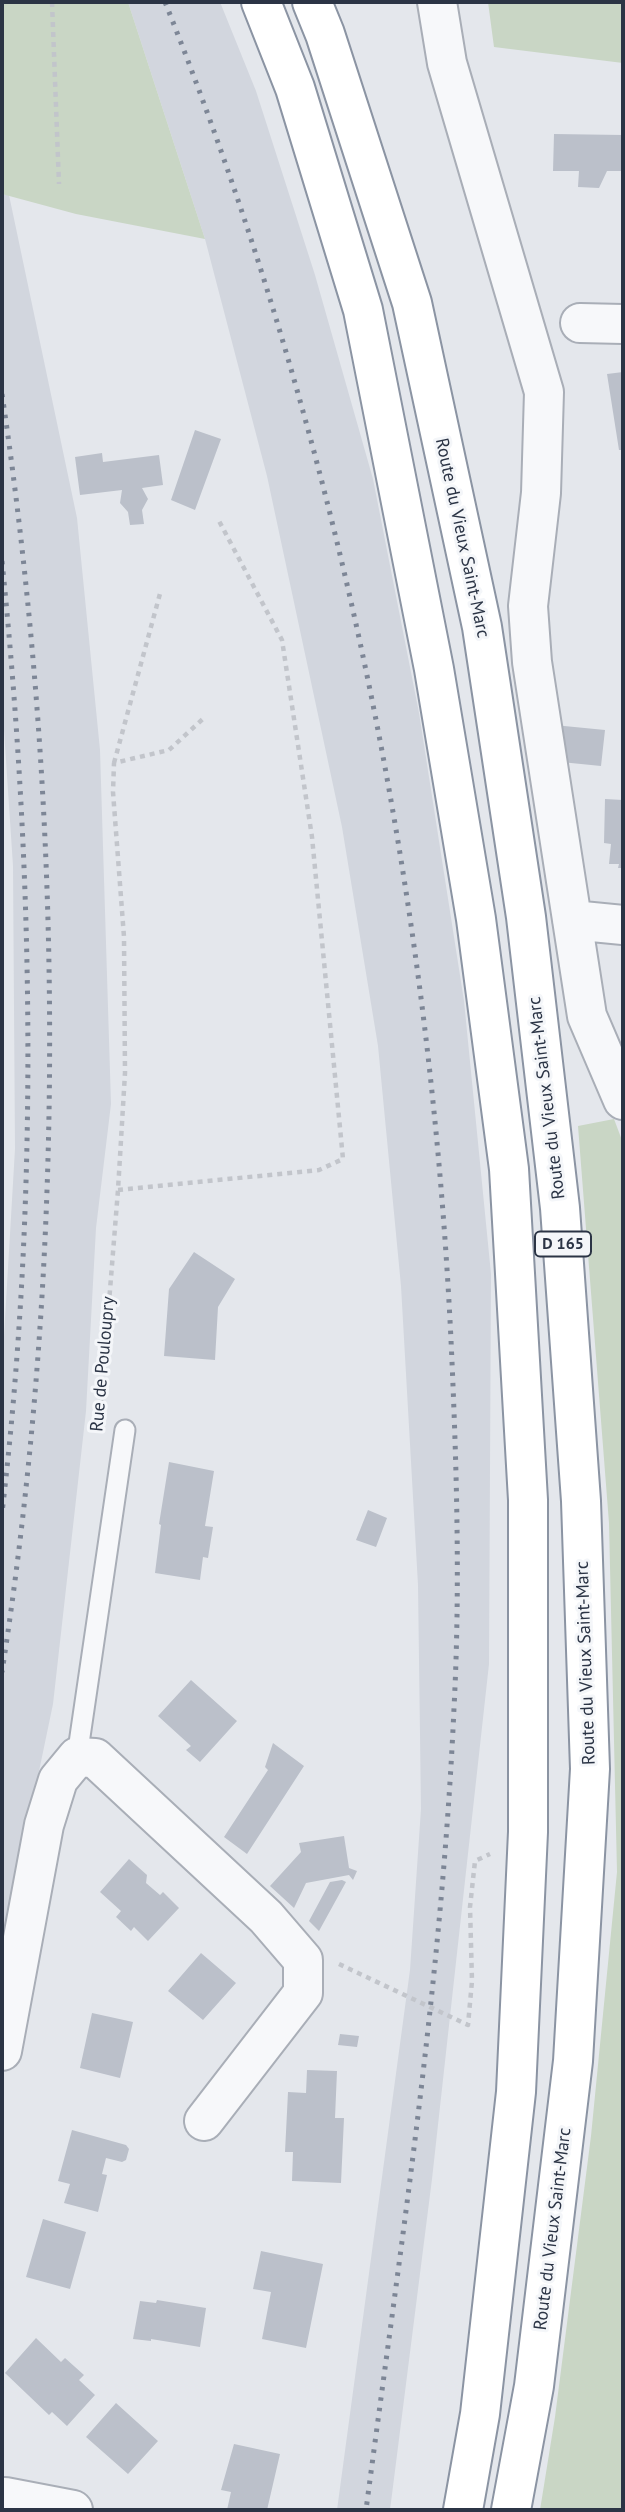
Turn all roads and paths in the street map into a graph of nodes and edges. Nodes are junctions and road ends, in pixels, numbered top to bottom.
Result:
1 (52, 2) edge
2 (261, 2) edge
3 (437, 2) edge
4 (318, 13) edge
5 (60, 184) dead end
6 (580, 323) dead end
7 (623, 324) edge
8 (218, 519) dead end
9 (161, 590) dead end
10 (205, 717) dead end
11 (114, 763) junction
12 (572, 920) junction
13 (623, 925) edge
14 (623, 1100) edge
15 (118, 1190) junction
16 (100, 1416) dead end
17 (125, 1430) dead end
18 (76, 1757) junction
19 (495, 1852) dead end
20 (303, 1960) junction
21 (2, 2051) edge
22 (204, 2121) dead end
23 (2, 2500) edge
24 (73, 2510) edge
25 (463, 2510) edge
26 (511, 2510) edge

1 - 5 path
2 - 25 highway, D 165
3 - 12 street
4 - 26 highway, Route du Vieux Saint-Marc / D 165
6 - 7 street
8 - 15 path
9 - 11 path, Rue de Pouloupry
10 - 11 path
11 - 15 path, Rue de Pouloupry
12 - 13 street
12 - 14 street
15 - 16 path, Rue de Pouloupry
17 - 18 lane
18 - 20 street
18 - 21 street
19 - 20 path
20 - 22 street
23 - 24 street

